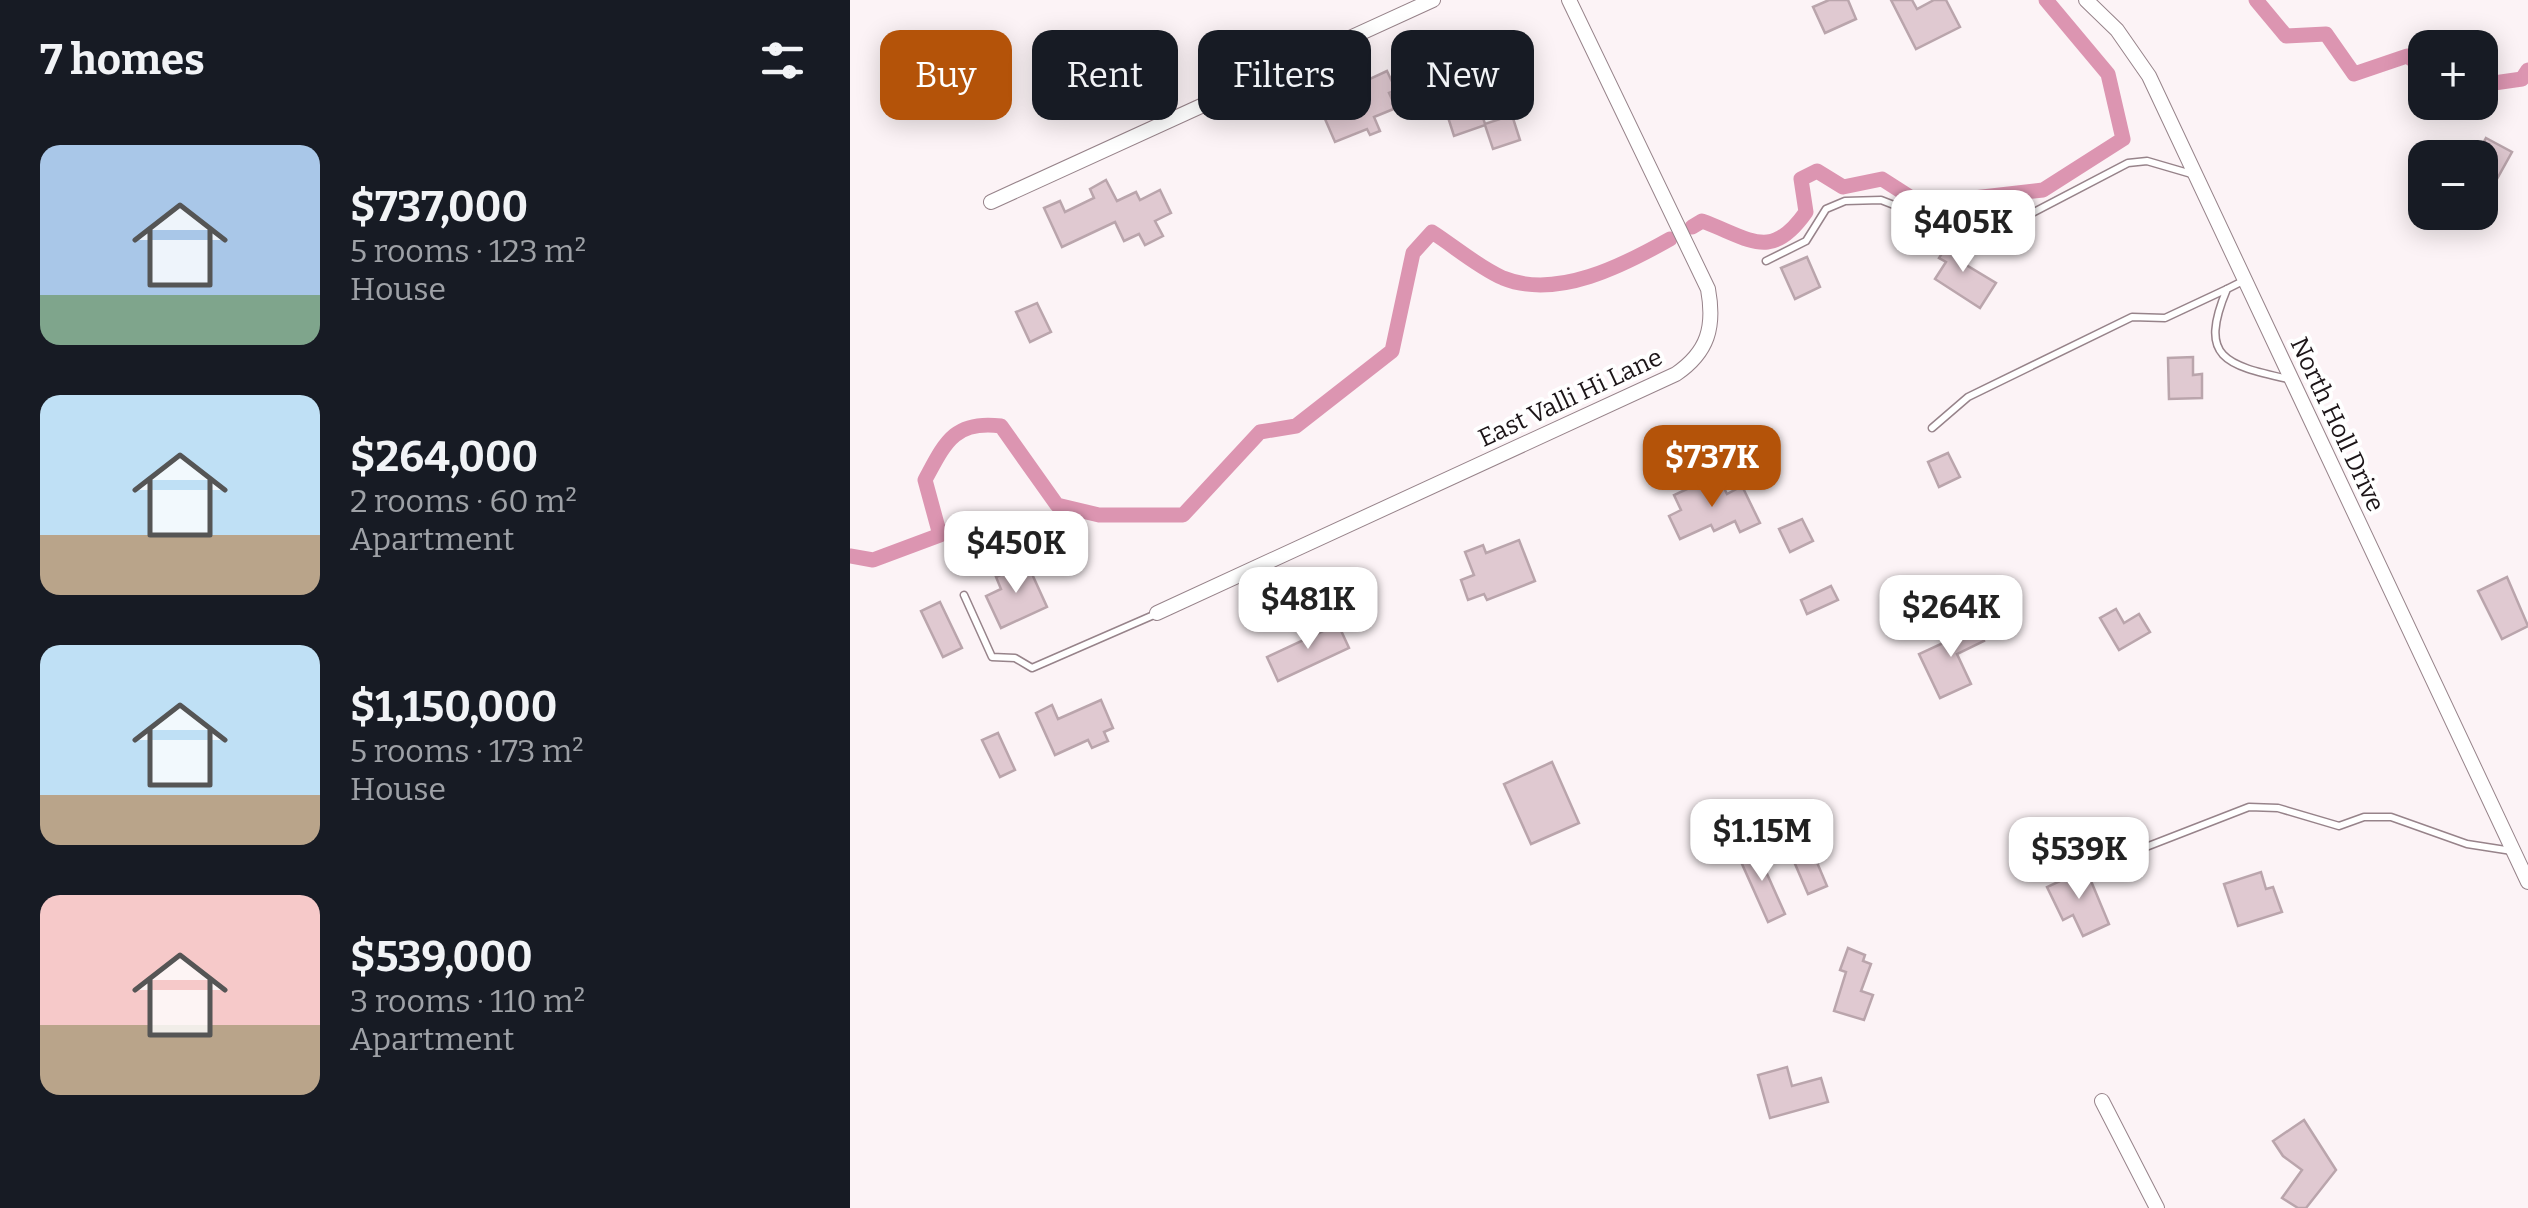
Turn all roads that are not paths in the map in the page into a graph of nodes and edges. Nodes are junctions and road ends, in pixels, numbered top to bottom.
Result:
1 (1432, 0) edge
2 (1569, 0) edge
3 (2086, 0) edge
4 (2196, 175) junction
5 (991, 202) dead end
6 (1766, 261) dead end
7 (2245, 280) junction
8 (2227, 288) junction
9 (2293, 381) junction
10 (1932, 428) dead end
11 (964, 595) dead end
12 (1158, 613) joint
13 (2513, 851) junction
14 (2052, 868) dead end
15 (2528, 882) edge
16 (2102, 1102) dead end
17 (2157, 1208) edge

1 - 5 street
2 - 12 street, East Valli Hi Lane
3 - 4 street, North Holl Drive
4 - 6 lane
4 - 7 street, North Holl Drive
7 - 8 lane
7 - 9 street, North Holl Drive
8 - 9 lane
8 - 10 lane
9 - 13 street, North Holl Drive
11 - 12 lane
13 - 14 lane
13 - 15 street, North Holl Drive
16 - 17 street

